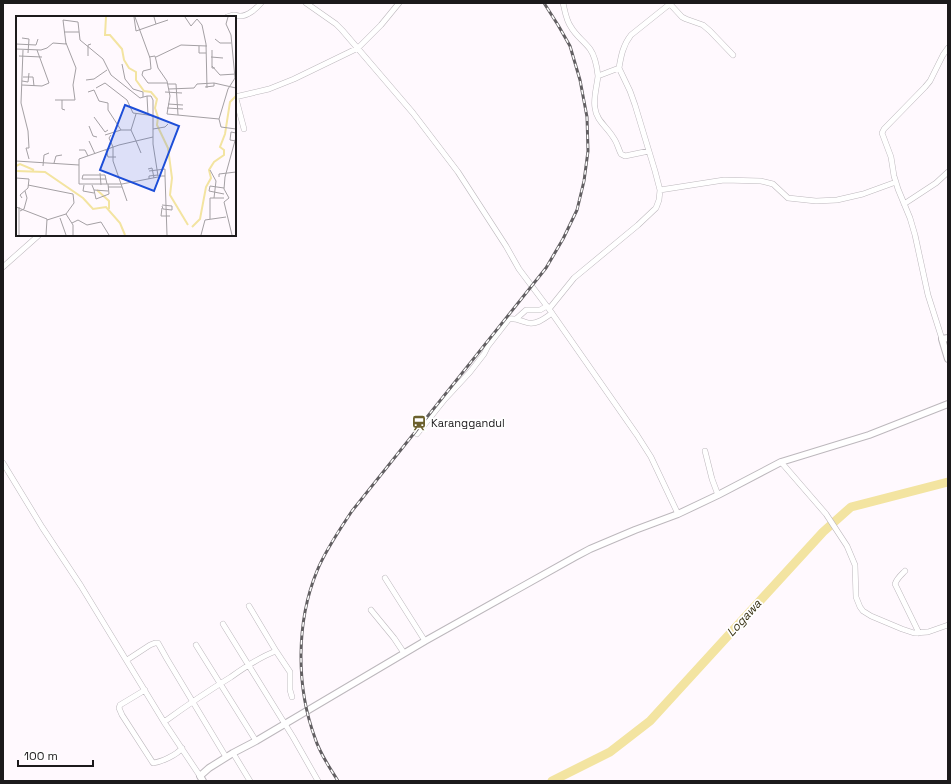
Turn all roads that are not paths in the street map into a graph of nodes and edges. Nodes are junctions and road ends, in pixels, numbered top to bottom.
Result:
1 (261, 3) edge
2 (306, 3) edge
3 (399, 3) edge
4 (563, 3) edge
5 (670, 3) edge
6 (229, 16) edge
7 (358, 48) junction
8 (948, 48) edge
9 (733, 55) dead end
10 (619, 68) junction
11 (598, 76) junction
12 (236, 96) edge
13 (236, 100) edge
14 (244, 130) dead end
15 (649, 151) junction
16 (948, 172) edge
17 (896, 182) junction
18 (660, 190) junction
19 (904, 204) junction
20 (38, 236) edge
21 (3, 267) edge
22 (549, 309) junction
23 (516, 319) junction
24 (945, 338) edge
25 (948, 359) edge
26 (948, 404) edge
27 (417, 434) dead end
28 (705, 451) dead end
29 (781, 462) junction
30 (3, 463) edge
31 (718, 495) junction
32 (678, 514) junction
33 (905, 571) dead end
34 (385, 578) dead end
35 (249, 606) dead end
36 (371, 610) dead end
37 (224, 624) dead end
38 (948, 625) edge
39 (919, 632) junction
40 (425, 641) junction
41 (196, 645) dead end
42 (276, 651) junction
43 (404, 653) junction
44 (127, 660) junction
45 (249, 665) junction
46 (220, 684) junction
47 (145, 690) junction
48 (292, 697) dead end
49 (192, 701) junction
50 (164, 722) junction
51 (285, 724) junction
52 (256, 741) junction
53 (182, 748) junction
54 (233, 753) junction
55 (226, 757) junction
56 (202, 779) edge
57 (250, 781) edge
58 (318, 781) edge

1 - 6 street
2 - 7 street
3 - 7 street
4 - 11 street
5 - 9 street
5 - 10 street
7 - 12 street
7 - 22 street
8 - 17 street
10 - 11 street
10 - 15 street
11 - 15 street
13 - 14 street
15 - 18 street
16 - 19 street
17 - 18 street
17 - 19 street
18 - 22 street
19 - 24 street
20 - 21 street
22 - 23 street
22 - 23 street
22 - 32 street
23 - 27 street
24 - 25 main road
26 - 29 main road
28 - 31 street
29 - 31 main road
29 - 39 street
30 - 44 street
31 - 32 main road
32 - 40 main road
33 - 39 street
34 - 40 street
35 - 42 street
36 - 43 street
37 - 45 street
38 - 39 street
40 - 43 main road
41 - 46 street
42 - 45 street
42 - 48 street
43 - 51 main road
44 - 47 street
44 - 49 street
45 - 46 street
45 - 51 street
46 - 49 street
46 - 52 street
47 - 50 street
47 - 53 street
49 - 50 street
49 - 55 street
50 - 53 street
51 - 52 main road
51 - 58 street
52 - 54 main road
53 - 56 street
54 - 55 main road
54 - 57 street
55 - 56 main road

